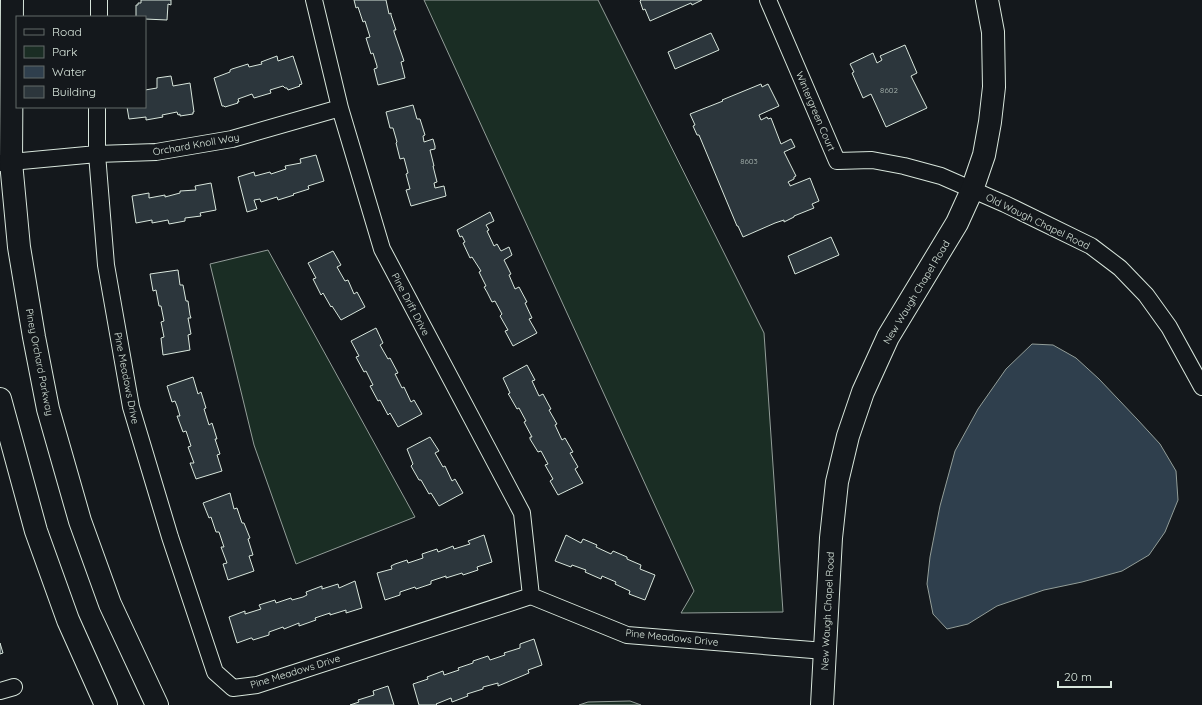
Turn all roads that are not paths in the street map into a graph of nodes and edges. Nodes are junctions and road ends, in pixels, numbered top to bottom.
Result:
1 (12, 0) edge
2 (100, 0) edge
3 (314, 0) edge
4 (768, 0) edge
5 (987, 0) edge
6 (99, 16) edge
7 (97, 108) edge
8 (340, 108) junction
9 (96, 154) junction
10 (6, 162) edge
11 (972, 190) junction
12 (1202, 387) edge
13 (0, 400) edge
14 (531, 596) junction
15 (824, 651) junction
16 (106, 705) edge
17 (157, 705) edge
18 (822, 705) edge

1 - 10 street, Piney Orchard Parkway
2 - 6 street
3 - 8 street, Pine Drift Drive
4 - 11 street, Wintergreen Court
5 - 11 street, New Waugh Chapel Road
7 - 9 street, Pine Meadows Drive
8 - 9 street, Orchard Knoll Way
8 - 14 street, Pine Drift Drive
9 - 10 street, Orchard Knoll Way
9 - 14 street, Pine Meadows Drive
10 - 17 street, Piney Orchard Parkway
11 - 12 street, Old Waugh Chapel Road
11 - 15 street, New Waugh Chapel Road
13 - 16 street
14 - 15 street, Pine Meadows Drive
15 - 18 street, New Waugh Chapel Road

